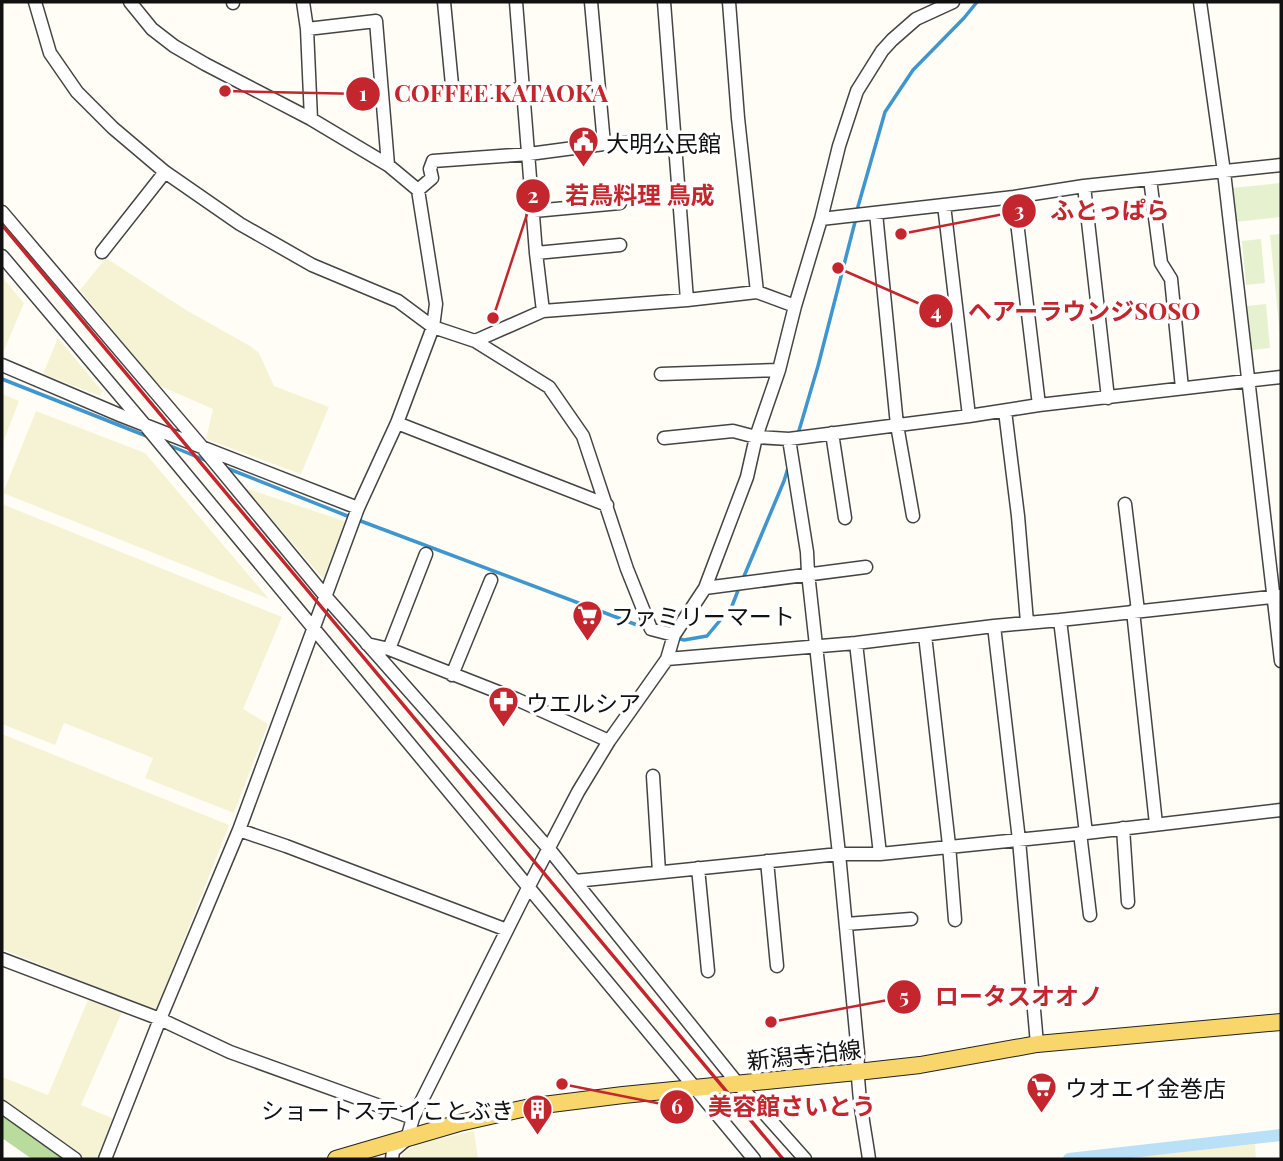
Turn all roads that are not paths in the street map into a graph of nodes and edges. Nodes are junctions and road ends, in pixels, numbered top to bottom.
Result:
1 (35, 2) edge
2 (130, 2) edge
3 (303, 2) edge
4 (444, 2) edge
5 (516, 2) edge
6 (592, 2) edge
7 (664, 2) edge
8 (729, 2) edge
9 (953, 2) edge
10 (1200, 2) edge
11 (307, 29) junction
12 (522, 89) junction
13 (311, 119) junction
14 (626, 143) dead end
15 (604, 144) junction
16 (529, 154) junction
17 (387, 165) junction
18 (1281, 165) edge
19 (1224, 172) junction
20 (165, 173) junction
21 (1150, 179) junction
22 (1084, 186) junction
23 (418, 190) junction
24 (1014, 197) junction
25 (620, 203) dead end
26 (944, 205) junction
27 (534, 211) junction
28 (2, 212) edge
29 (876, 213) junction
30 (821, 219) junction
31 (620, 245) dead end
32 (102, 252) dead end
33 (536, 253) junction
34 (2, 256) edge
35 (757, 292) junction
36 (688, 300) junction
37 (795, 306) junction
38 (543, 312) junction
39 (433, 327) junction
40 (475, 341) junction
41 (2, 365) edge
42 (779, 370) junction
43 (661, 374) dead end
44 (1281, 377) edge
45 (1248, 381) junction
46 (1182, 388) junction
47 (1108, 398) junction
48 (1039, 405) junction
49 (1004, 411) junction
50 (969, 416) junction
51 (397, 423) junction
52 (144, 424) junction
53 (897, 425) junction
54 (832, 433) junction
55 (756, 437) junction
56 (664, 438) dead end
57 (789, 439) junction
58 (202, 447) junction
59 (1125, 504) dead end
60 (607, 505) junction
61 (358, 508) junction
62 (913, 516) dead end
63 (845, 518) dead end
64 (426, 554) dead end
65 (866, 567) dead end
66 (808, 573) junction
67 (491, 580) dead end
68 (705, 588) junction
69 (1278, 596) edge
70 (326, 597) junction
71 (1135, 611) junction
72 (1060, 620) junction
73 (1027, 622) junction
74 (993, 626) junction
75 (314, 629) junction
76 (674, 635) junction
77 (925, 635) junction
78 (856, 643) junction
79 (367, 644) junction
80 (816, 646) junction
81 (389, 649) junction
82 (667, 659) junction
83 (1281, 662) edge
84 (452, 675) junction
85 (609, 741) junction
86 (653, 776) dead end
87 (1281, 810) edge
88 (1156, 824) junction
89 (1123, 828) junction
90 (239, 830) junction
91 (1083, 833) junction
92 (1019, 840) junction
93 (950, 845) junction
94 (549, 849) junction
95 (839, 854) junction
96 (880, 854) junction
97 (767, 862) junction
98 (698, 869) junction
99 (659, 872) junction
100 (575, 881) junction
101 (528, 888) junction
102 (1128, 902) dead end
103 (1090, 915) dead end
104 (912, 919) dead end
105 (955, 920) dead end
106 (846, 924) junction
107 (507, 930) junction
108 (2, 959) edge
109 (777, 966) dead end
110 (708, 971) dead end
111 (160, 1019) junction
112 (1281, 1022) edge
113 (1037, 1044) junction
114 (857, 1072) junction
115 (738, 1084) junction
116 (694, 1088) junction
117 (2, 1107) edge
118 (413, 1118) junction
119 (407, 1139) junction
120 (75, 1159) edge
121 (105, 1159) edge
122 (336, 1159) edge
123 (392, 1159) edge
124 (754, 1159) edge
125 (805, 1159) edge
126 (869, 1159) edge

1 - 20 street
2 - 13 street
3 - 11 street
4 - 12 street
5 - 12 street
6 - 15 street
7 - 36 street
8 - 35 street
9 - 30 street
10 - 19 street
11 - 13 street
11 - 17 street
12 - 16 street
13 - 17 street
14 - 15 street
15 - 16 street
16 - 23 street
16 - 27 street
17 - 23 street
18 - 19 street
19 - 21 street
19 - 45 street
20 - 32 street
20 - 39 street
21 - 22 street
21 - 46 street
22 - 24 street
22 - 47 street
23 - 39 street
24 - 26 street
24 - 48 street
25 - 27 street
26 - 29 street
26 - 50 street
27 - 33 street
28 - 58 street
29 - 30 street
29 - 53 street
30 - 37 street
31 - 33 street
33 - 38 street
34 - 52 street
35 - 36 street
35 - 37 street
36 - 38 street
37 - 42 street
38 - 40 street
39 - 40 street
39 - 51 street
40 - 60 street
41 - 52 street
42 - 43 street
42 - 55 street
44 - 45 street
45 - 46 street
45 - 69 street
46 - 47 street
47 - 48 street
48 - 49 street
49 - 50 street
49 - 73 street
50 - 53 street
51 - 60 street
51 - 61 street
52 - 58 street
52 - 75 street
53 - 54 street
53 - 62 street
54 - 57 street
54 - 63 street
55 - 56 street
55 - 57 street
55 - 68 street
57 - 66 street
58 - 61 street
58 - 70 street
59 - 71 street
60 - 76 street
61 - 70 street
64 - 81 street
65 - 66 street
66 - 68 street
66 - 80 street
67 - 84 street
68 - 76 street
69 - 71 street
69 - 83 street
70 - 75 street
70 - 79 street
71 - 72 street
71 - 88 street
72 - 73 street
72 - 91 street
73 - 74 street
74 - 77 street
74 - 92 street
75 - 90 street
75 - 101 street
76 - 82 street
77 - 78 street
77 - 93 street
78 - 80 street
78 - 96 street
79 - 81 street
79 - 94 street
80 - 82 street
80 - 95 street
81 - 84 street
82 - 85 street
84 - 85 street
85 - 94 street
86 - 99 street
87 - 88 street
88 - 89 street
89 - 91 street
89 - 102 street
90 - 107 street
90 - 111 street
91 - 92 street
91 - 103 street
92 - 93 street
92 - 113 street
93 - 96 street
93 - 105 street
94 - 100 street
94 - 101 street
95 - 96 street
95 - 97 street
95 - 106 street
97 - 98 street
97 - 109 street
98 - 99 street
98 - 110 street
99 - 100 street
100 - 115 street
101 - 107 street
101 - 116 street
104 - 106 street
106 - 114 street
107 - 118 street
108 - 111 street
111 - 118 street
111 - 121 street
112 - 113 main road, 新潟寺泊線
113 - 114 main road, 新潟寺泊線
114 - 115 main road, 新潟寺泊線
114 - 126 street
115 - 116 main road, 新潟寺泊線
115 - 125 street
116 - 119 main road, 新潟寺泊線
116 - 124 street
117 - 120 street
118 - 119 street
119 - 122 main road, 新潟寺泊線
119 - 123 street

